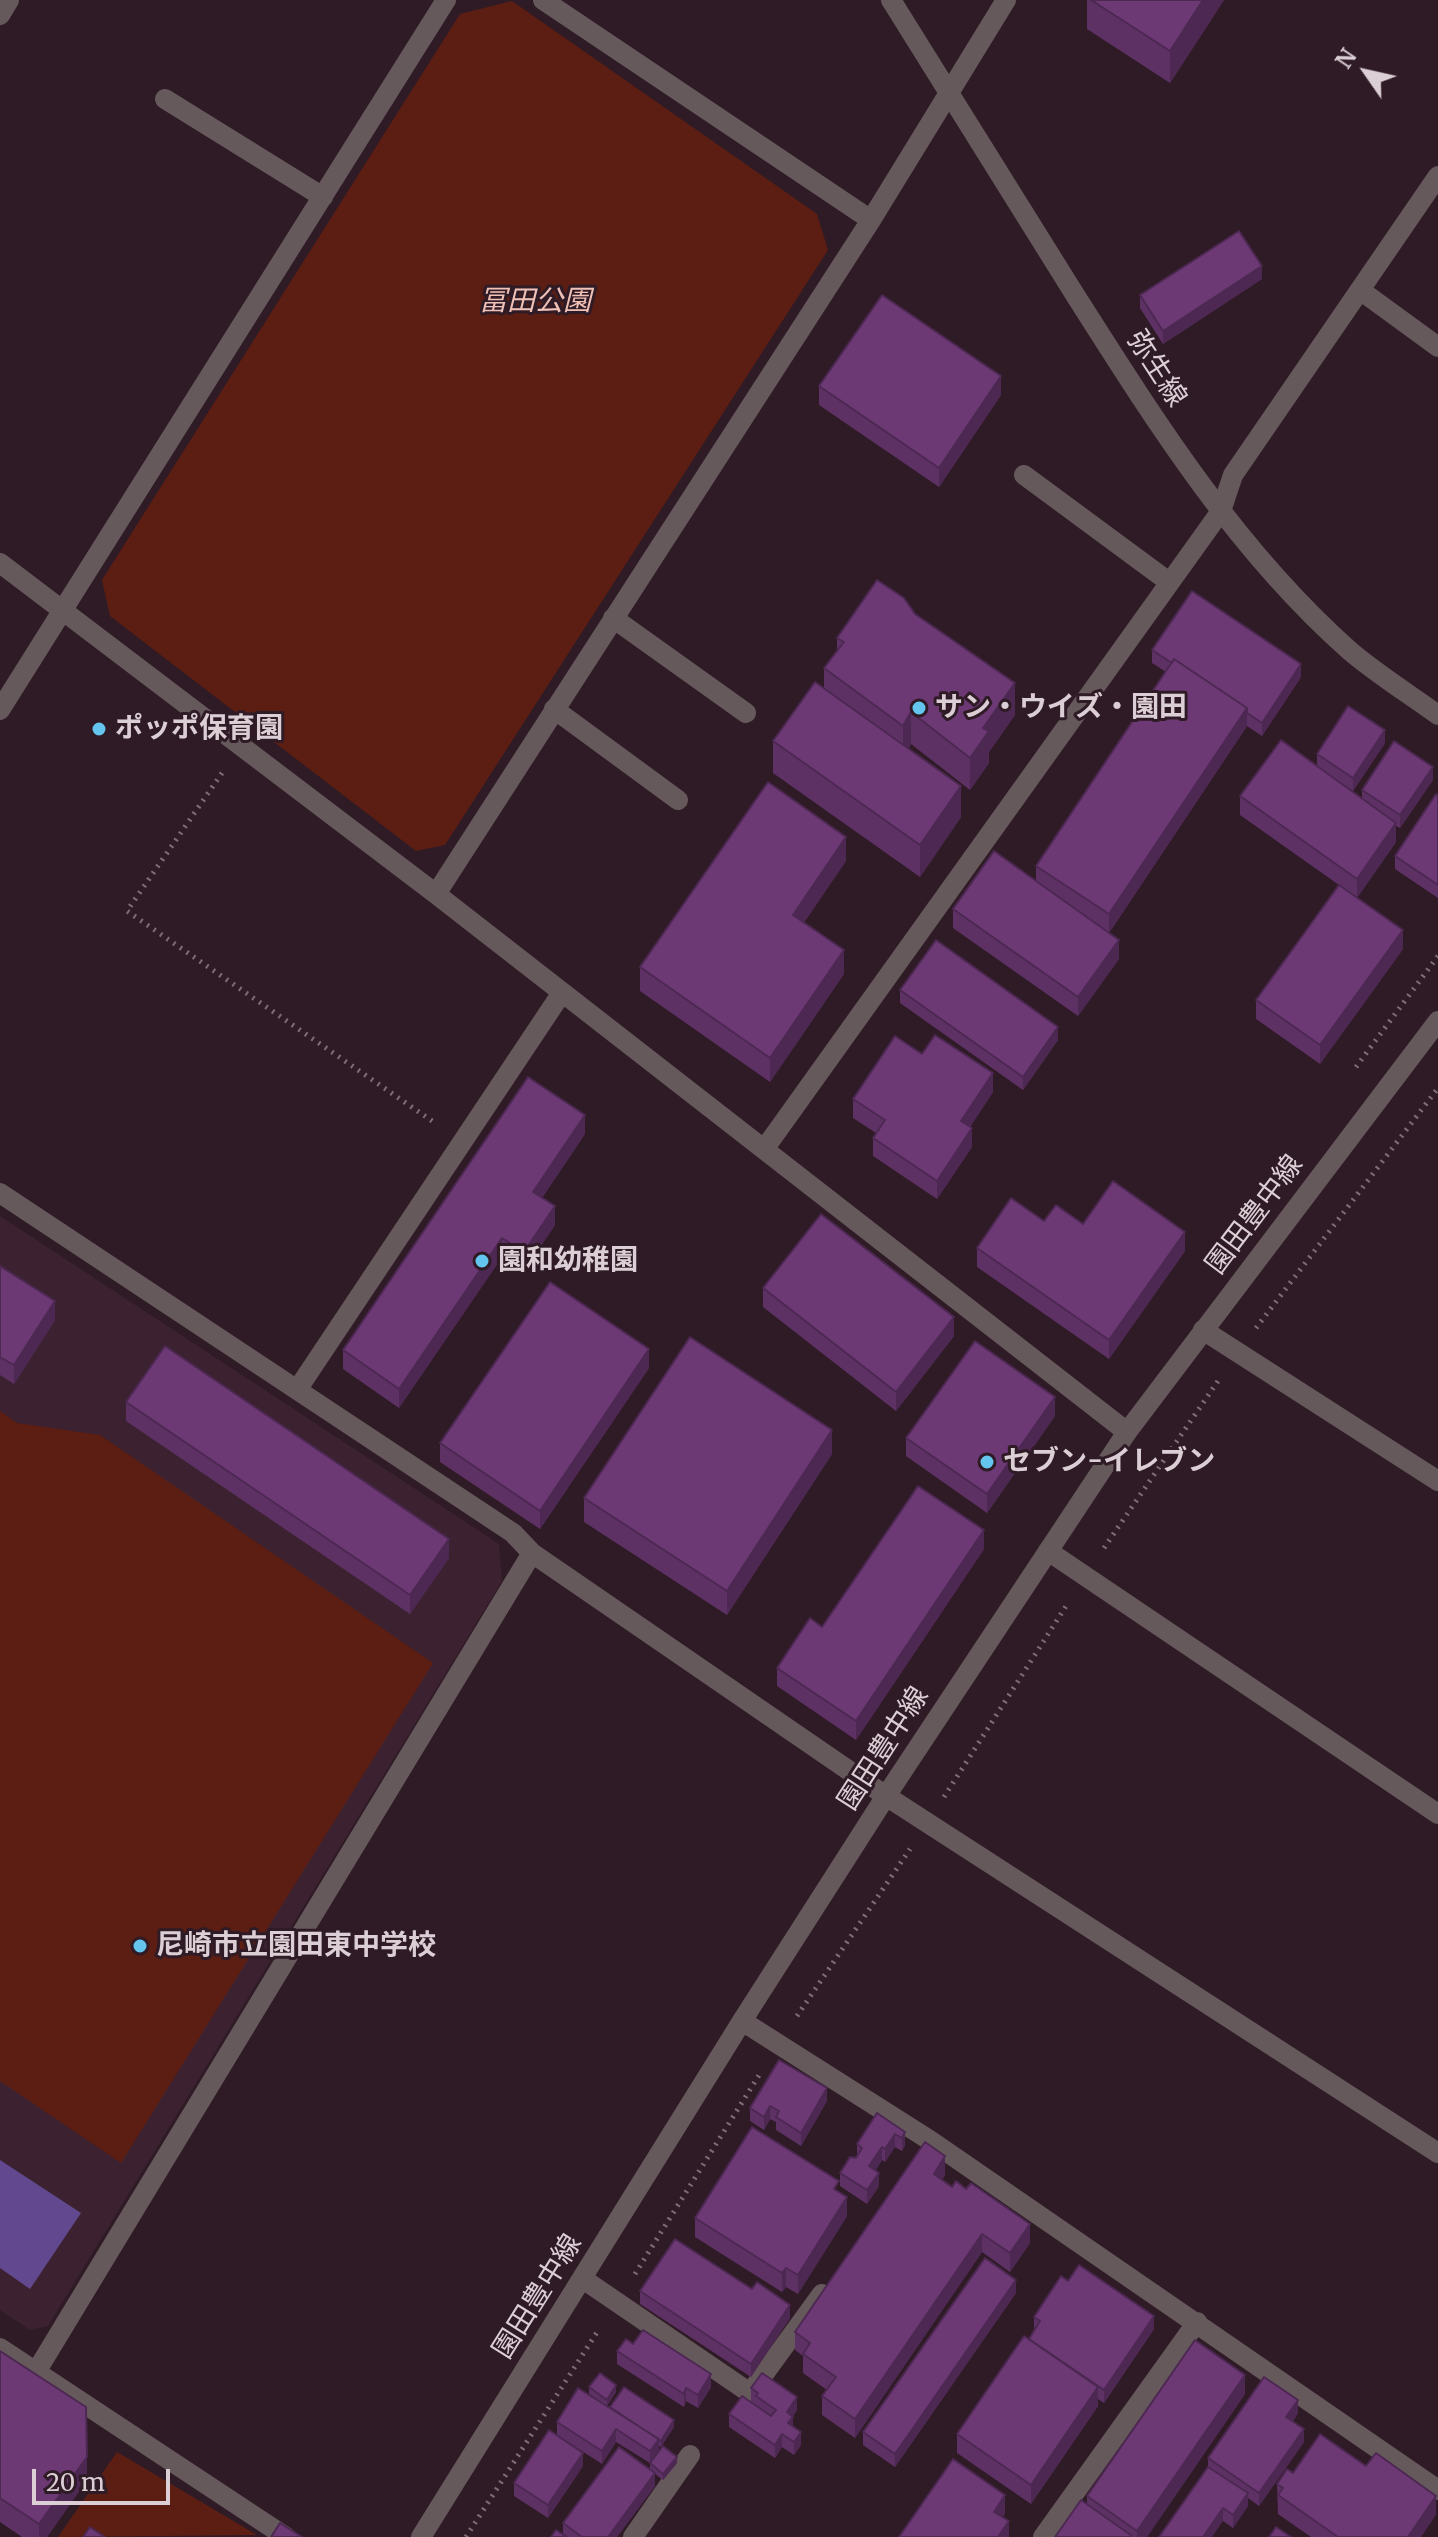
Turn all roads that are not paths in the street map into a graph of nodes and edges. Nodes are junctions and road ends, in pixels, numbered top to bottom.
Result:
1 (9, 0) edge
2 (446, 0) edge
3 (543, 0) edge
4 (891, 0) edge
5 (1006, 0) edge
6 (0, 15) edge
7 (948, 91) junction
8 (165, 99) dead end
9 (1438, 176) edge
10 (323, 197) junction
11 (871, 220) junction
12 (1360, 290) junction
13 (1438, 347) edge
14 (1024, 475) dead end
15 (1221, 511) junction
16 (0, 563) edge
17 (1169, 582) junction
18 (64, 610) junction
19 (613, 618) junction
20 (554, 709) junction
21 (0, 710) edge
22 (746, 713) dead end
23 (1438, 715) edge
24 (678, 800) dead end
25 (436, 894) junction
26 (561, 994) junction
27 (1438, 1021) edge
28 (765, 1148) junction
29 (0, 1193) edge
30 (1203, 1330) junction
31 (297, 1390) junction
32 (1127, 1432) junction
33 (1438, 1481) edge
34 (1048, 1551) junction
35 (532, 1553) junction
36 (886, 1796) junction
37 (1438, 1814) edge
38 (742, 2021) junction
39 (1438, 2153) edge
40 (583, 2279) junction
41 (832, 2280) edge
42 (1197, 2322) junction
43 (0, 2348) edge
44 (36, 2372) junction
45 (690, 2455) dead end
46 (1438, 2490) edge
47 (286, 2537) edge
48 (421, 2537) edge
49 (633, 2537) edge
50 (1043, 2537) edge

1 - 6 street
2 - 10 street
3 - 11 street
4 - 7 street, 弥生線
5 - 7 street
7 - 11 street
7 - 15 street, 弥生線
8 - 10 street
9 - 12 street
10 - 18 street
11 - 19 street
12 - 13 street
12 - 15 street
14 - 17 street
15 - 17 street
15 - 23 street, 弥生線
16 - 18 street
17 - 28 street
18 - 21 street
18 - 25 street
19 - 20 street
19 - 22 street
20 - 24 street
20 - 25 street
25 - 26 street
26 - 28 street
26 - 31 street
27 - 30 street, 園田豊中線
28 - 32 street
29 - 31 street
30 - 32 street, 園田豊中線
30 - 33 street
31 - 35 street
32 - 34 street, 園田豊中線
34 - 36 street, 園田豊中線
34 - 37 street
35 - 36 street
35 - 44 street
36 - 38 street, 園田豊中線
36 - 39 street
38 - 40 street, 園田豊中線
38 - 42 street
40 - 41 street
40 - 48 street, 園田豊中線
42 - 46 street
42 - 50 street
43 - 44 street
44 - 47 street
45 - 49 street

